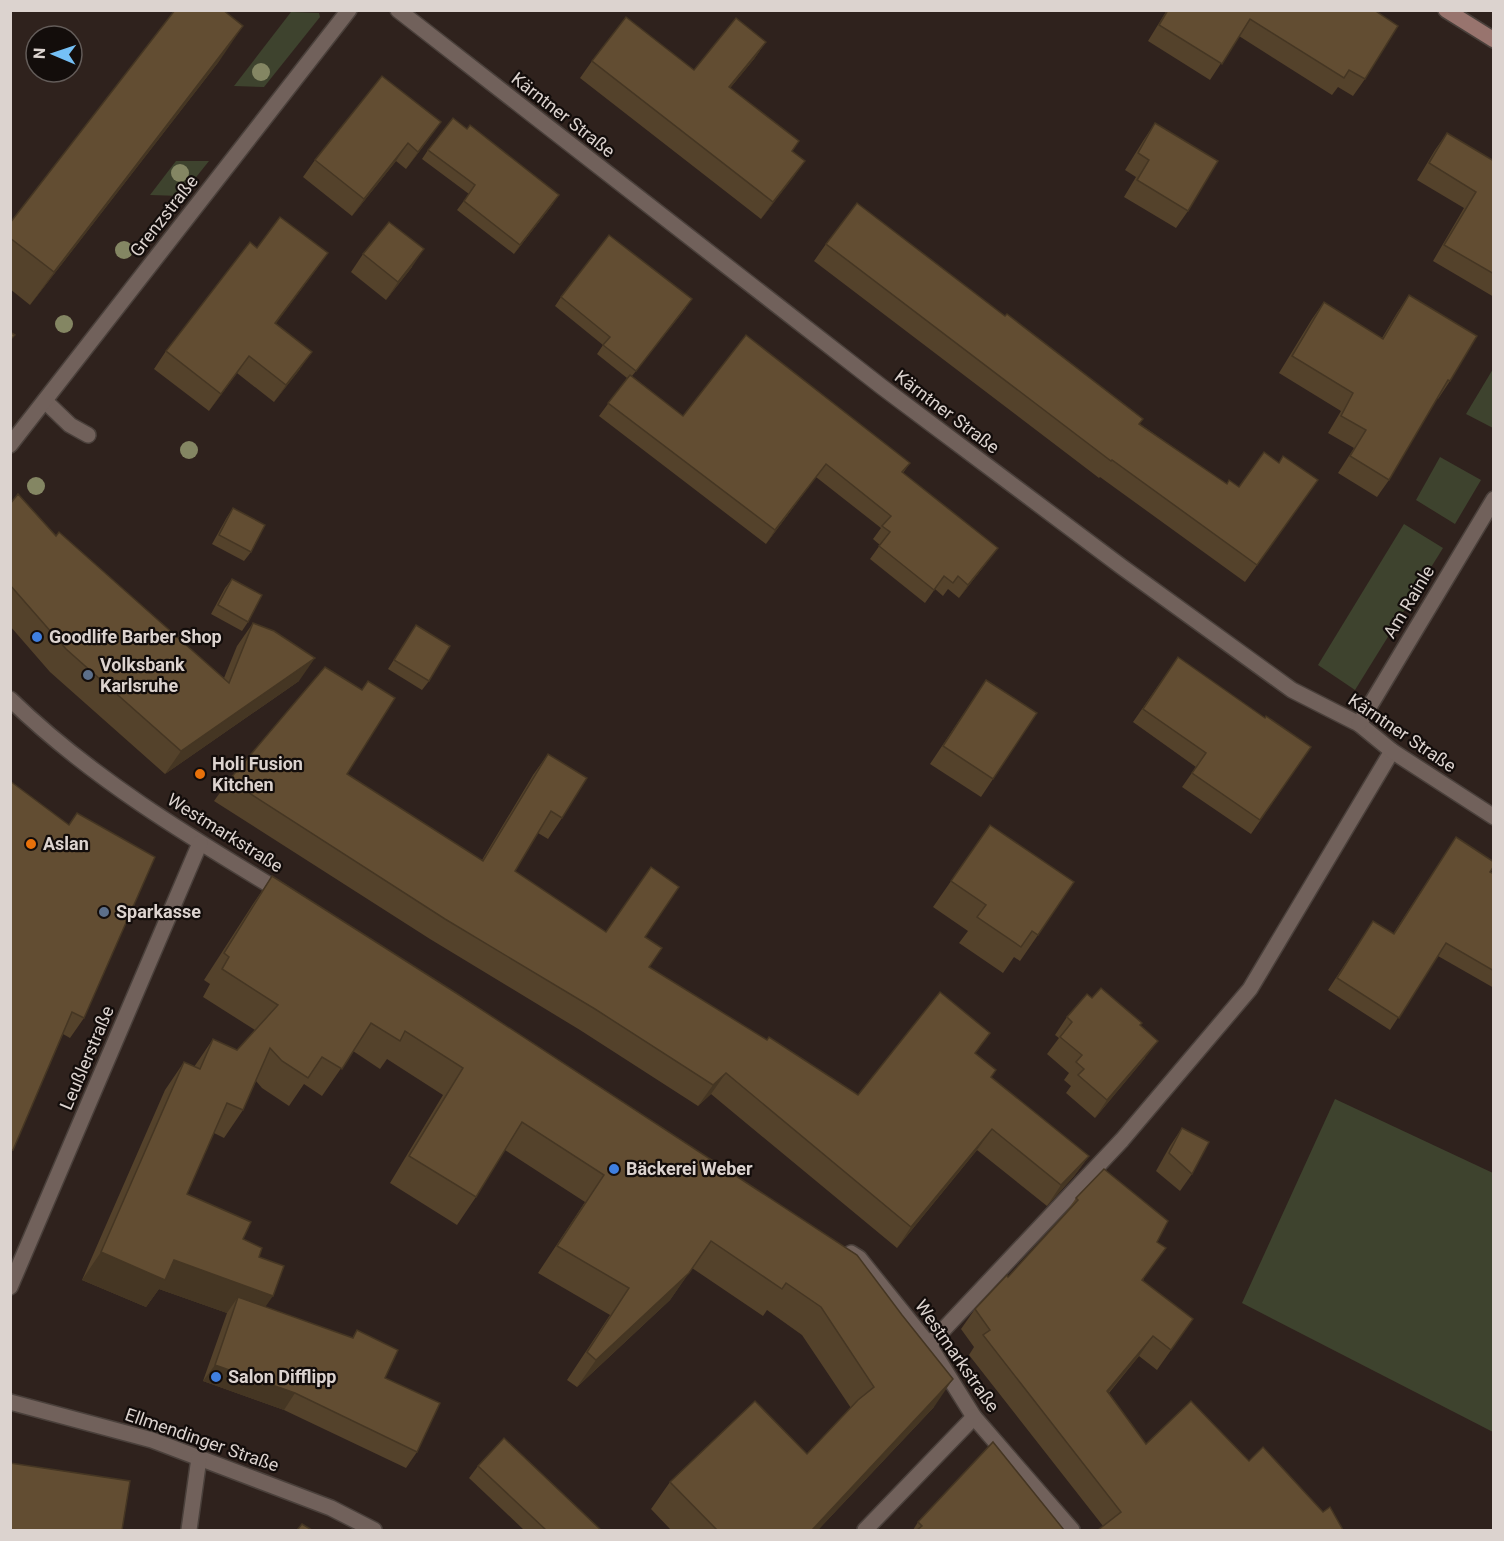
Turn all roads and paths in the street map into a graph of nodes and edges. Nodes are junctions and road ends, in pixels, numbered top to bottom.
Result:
1 (349, 10) edge
2 (398, 10) edge
3 (1446, 10) edge
4 (1494, 40) edge
5 (45, 401) junction
6 (88, 435) dead end
7 (10, 445) edge
8 (1494, 499) edge
9 (14, 702) edge
10 (1359, 724) junction
11 (1392, 751) junction
12 (1494, 817) edge
13 (200, 843) junction
14 (299, 903) edge
15 (839, 1245) edge
16 (10, 1287) edge
17 (929, 1345) junction
18 (10, 1402) edge
19 (974, 1417) junction
20 (199, 1458) junction
21 (189, 1530) edge
22 (374, 1530) edge
23 (865, 1530) edge
24 (1072, 1530) edge

1 - 5 street, Grenzstraße
2 - 10 street, Kärntner Straße
3 - 4 street
5 - 6 street
5 - 7 street, Grenzstraße
8 - 10 street, Am Rainle
9 - 13 street, Westmarkstraße
10 - 11 street, Kärntner Straße
11 - 12 street, Kärntner Straße
11 - 17 street
13 - 14 street, Westmarkstraße
13 - 16 street, Leußlerstraße
15 - 17 street, Westmarkstraße
17 - 19 street, Westmarkstraße
18 - 20 street, Ellmendinger Straße
19 - 23 street
19 - 24 street, Westmarkstraße
20 - 21 street
20 - 22 street, Ellmendinger Straße

